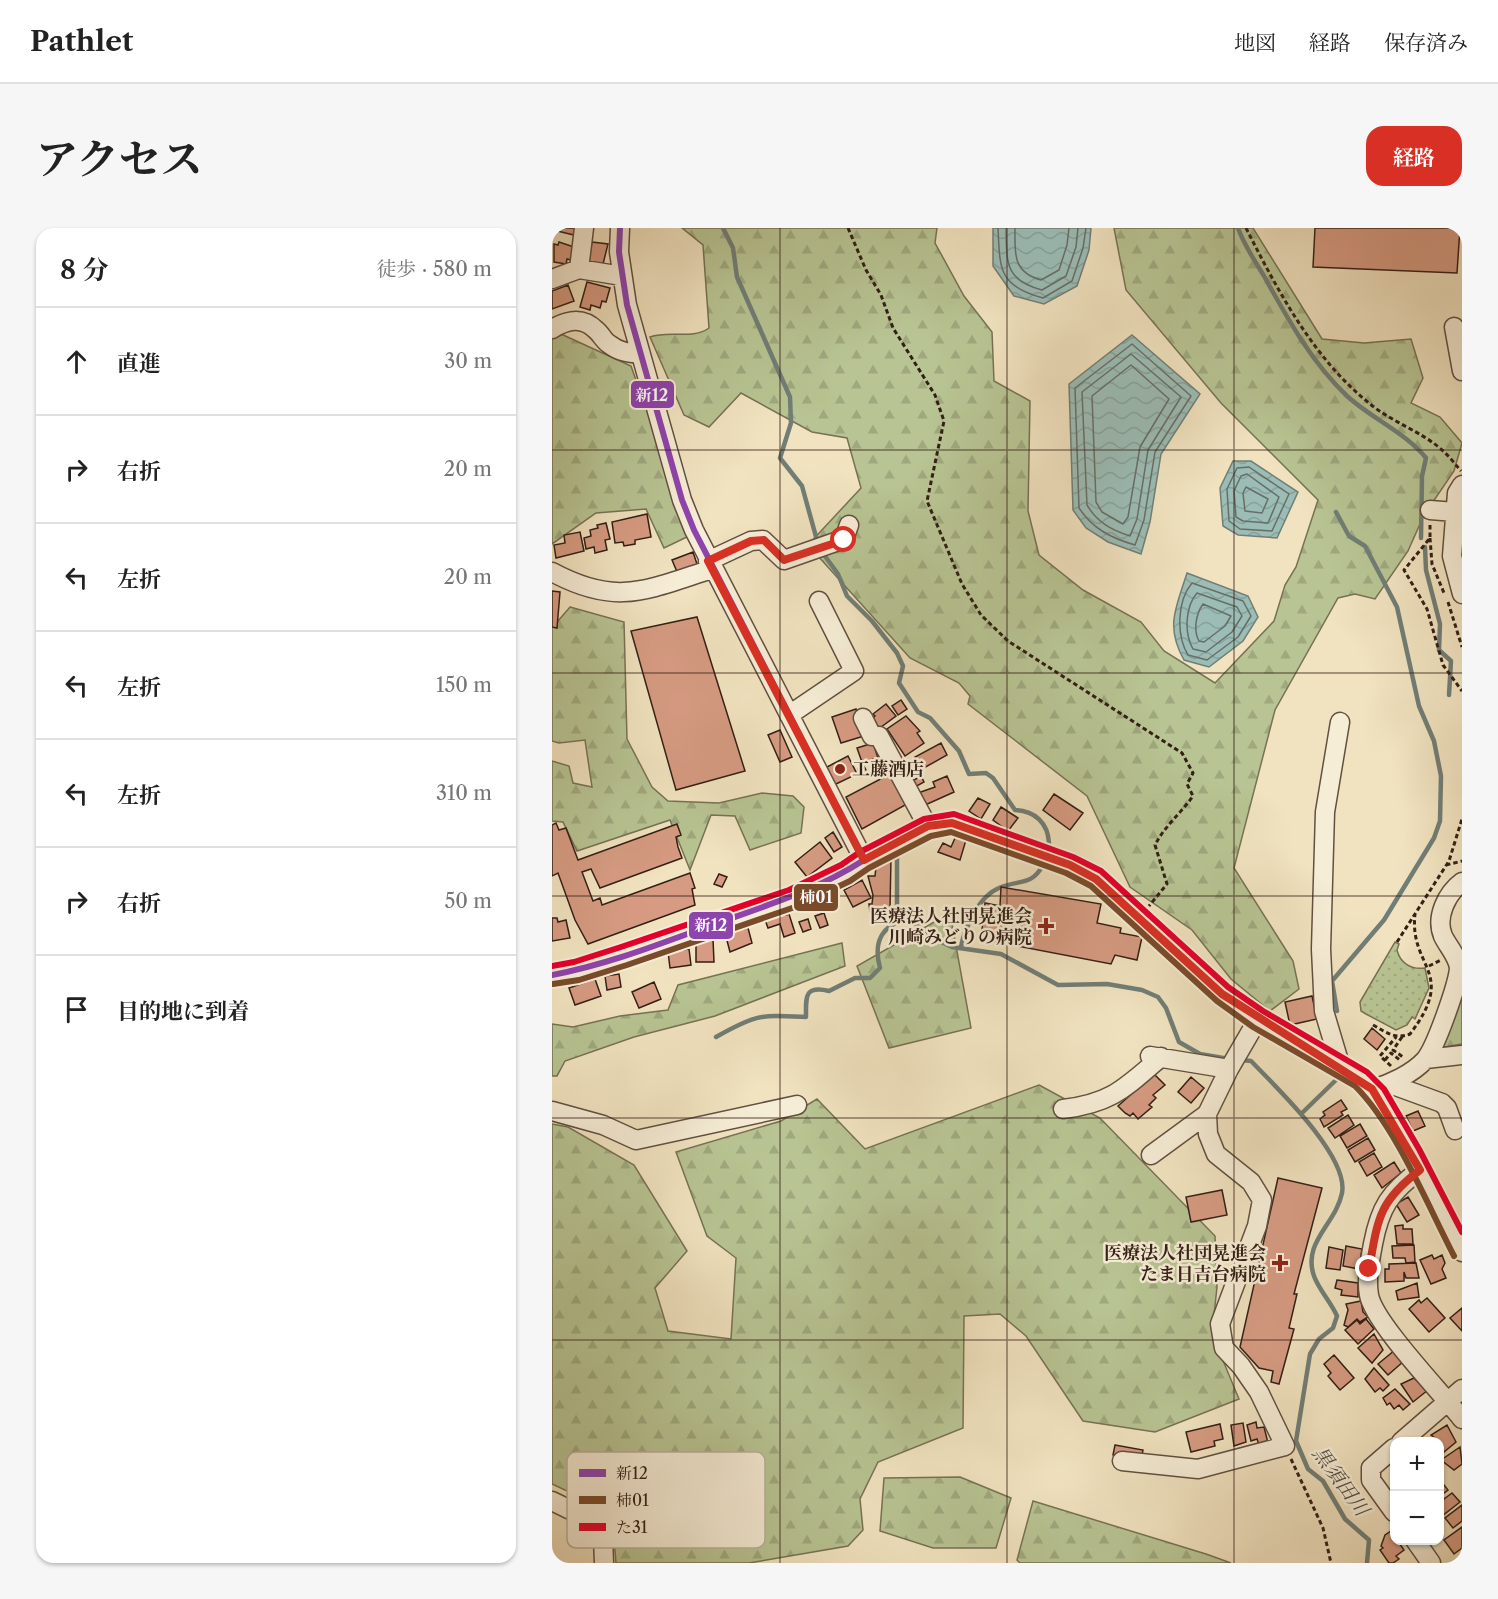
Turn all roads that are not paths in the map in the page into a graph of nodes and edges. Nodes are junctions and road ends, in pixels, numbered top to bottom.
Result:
1 (584, 228) edge
2 (620, 228) edge
3 (579, 268) junction
4 (622, 276) junction
5 (552, 279) edge
6 (1454, 327) dead end
7 (552, 329) edge
8 (641, 354) junction
9 (1462, 371) edge
10 (1462, 485) edge
11 (1430, 510) road end
12 (1455, 512) junction
13 (849, 525) dead end
14 (710, 565) junction
15 (552, 572) edge
16 (1462, 594) edge
17 (819, 601) dead end
18 (789, 715) junction
19 (863, 718) dead end
20 (1340, 722) dead end
21 (928, 826) junction
22 (864, 860) junction
23 (1462, 882) edge
24 (1453, 959) edge
25 (552, 975) edge
26 (1258, 1019) junction
27 (1462, 1055) edge
28 (1426, 1059) junction
29 (1341, 1068) junction
30 (1228, 1069) junction
31 (1381, 1087) junction
32 (798, 1105) dead end
33 (1063, 1109) dead end
34 (552, 1111) edge
35 (1207, 1114) junction
36 (1455, 1130) dead end
37 (1151, 1155) dead end
38 (1420, 1170) junction
39 (1462, 1252) edge
40 (1462, 1389) edge
41 (1448, 1401) junction
42 (1462, 1419) edge
43 (1407, 1437) edge
44 (1390, 1452) edge
45 (1122, 1461) dead end
46 (552, 1501) edge
47 (1390, 1505) edge
48 (567, 1508) edge
49 (1418, 1545) edge
50 (603, 1548) edge
51 (604, 1563) edge
52 (1431, 1563) edge

1 - 3 street
2 - 4 street
3 - 4 street
3 - 5 street
4 - 8 street
6 - 9 street
7 - 8 street
8 - 14 street
10 - 12 street
11 - 12 street
12 - 16 street
13 - 14 street
14 - 15 street
14 - 18 street
17 - 18 street
18 - 22 street
19 - 21 street
20 - 29 street
21 - 22 street
21 - 26 street
22 - 25 street
23 - 24 street
24 - 28 street
26 - 29 street
26 - 30 street
27 - 28 street
28 - 31 street
29 - 31 street
30 - 33 street
30 - 35 street
31 - 36 street
31 - 38 street
32 - 34 street
35 - 37 street
35 - 45 street
38 - 39 street
38 - 41 street
40 - 41 street
41 - 42 street
41 - 43 street
44 - 47 street
46 - 48 street
49 - 52 street
50 - 51 street

